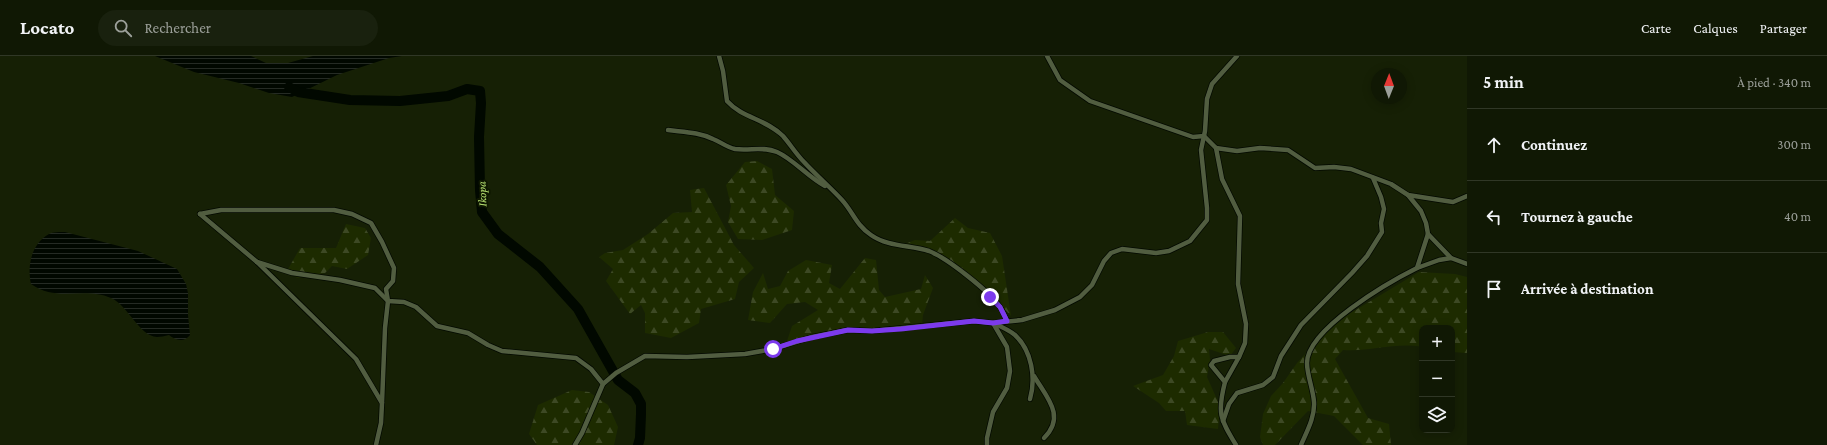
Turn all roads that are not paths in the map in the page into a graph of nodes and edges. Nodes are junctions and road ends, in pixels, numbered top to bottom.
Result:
1 (719, 56) edge
2 (1237, 56) edge
3 (1047, 57) edge
4 (668, 130) dead end
5 (1204, 136) junction
6 (1216, 148) junction
7 (1373, 178) junction
8 (829, 187) junction
9 (1408, 195) junction
10 (1467, 196) edge
11 (1428, 234) junction
12 (1451, 258) junction
13 (257, 262) junction
14 (1467, 264) edge
15 (1417, 268) junction
16 (388, 301) junction
17 (1007, 321) junction
18 (993, 323) junction
19 (1239, 357) junction
20 (1033, 375) junction
21 (1225, 382) junction
22 (603, 384) junction
23 (1030, 399) dead end
24 (382, 403) junction
25 (1222, 422) junction
26 (1044, 438) dead end
27 (376, 445) edge
28 (575, 445) edge
29 (987, 445) edge
30 (1236, 445) edge
31 (1301, 445) edge

1 - 8 street
2 - 5 street
3 - 5 street
4 - 8 street
5 - 6 street
5 - 17 street
6 - 7 street
6 - 19 street
7 - 9 street
7 - 25 street
8 - 17 street
9 - 10 street
9 - 11 street
11 - 12 street
11 - 15 street
12 - 14 street
12 - 15 street
13 - 16 street
13 - 16 street
13 - 24 street
15 - 31 street
16 - 22 street
16 - 24 street
17 - 18 street
18 - 20 street
18 - 22 street
18 - 29 street
19 - 21 street
19 - 21 street
20 - 23 street
20 - 26 street
21 - 25 street
22 - 28 street
24 - 27 street
25 - 30 street

